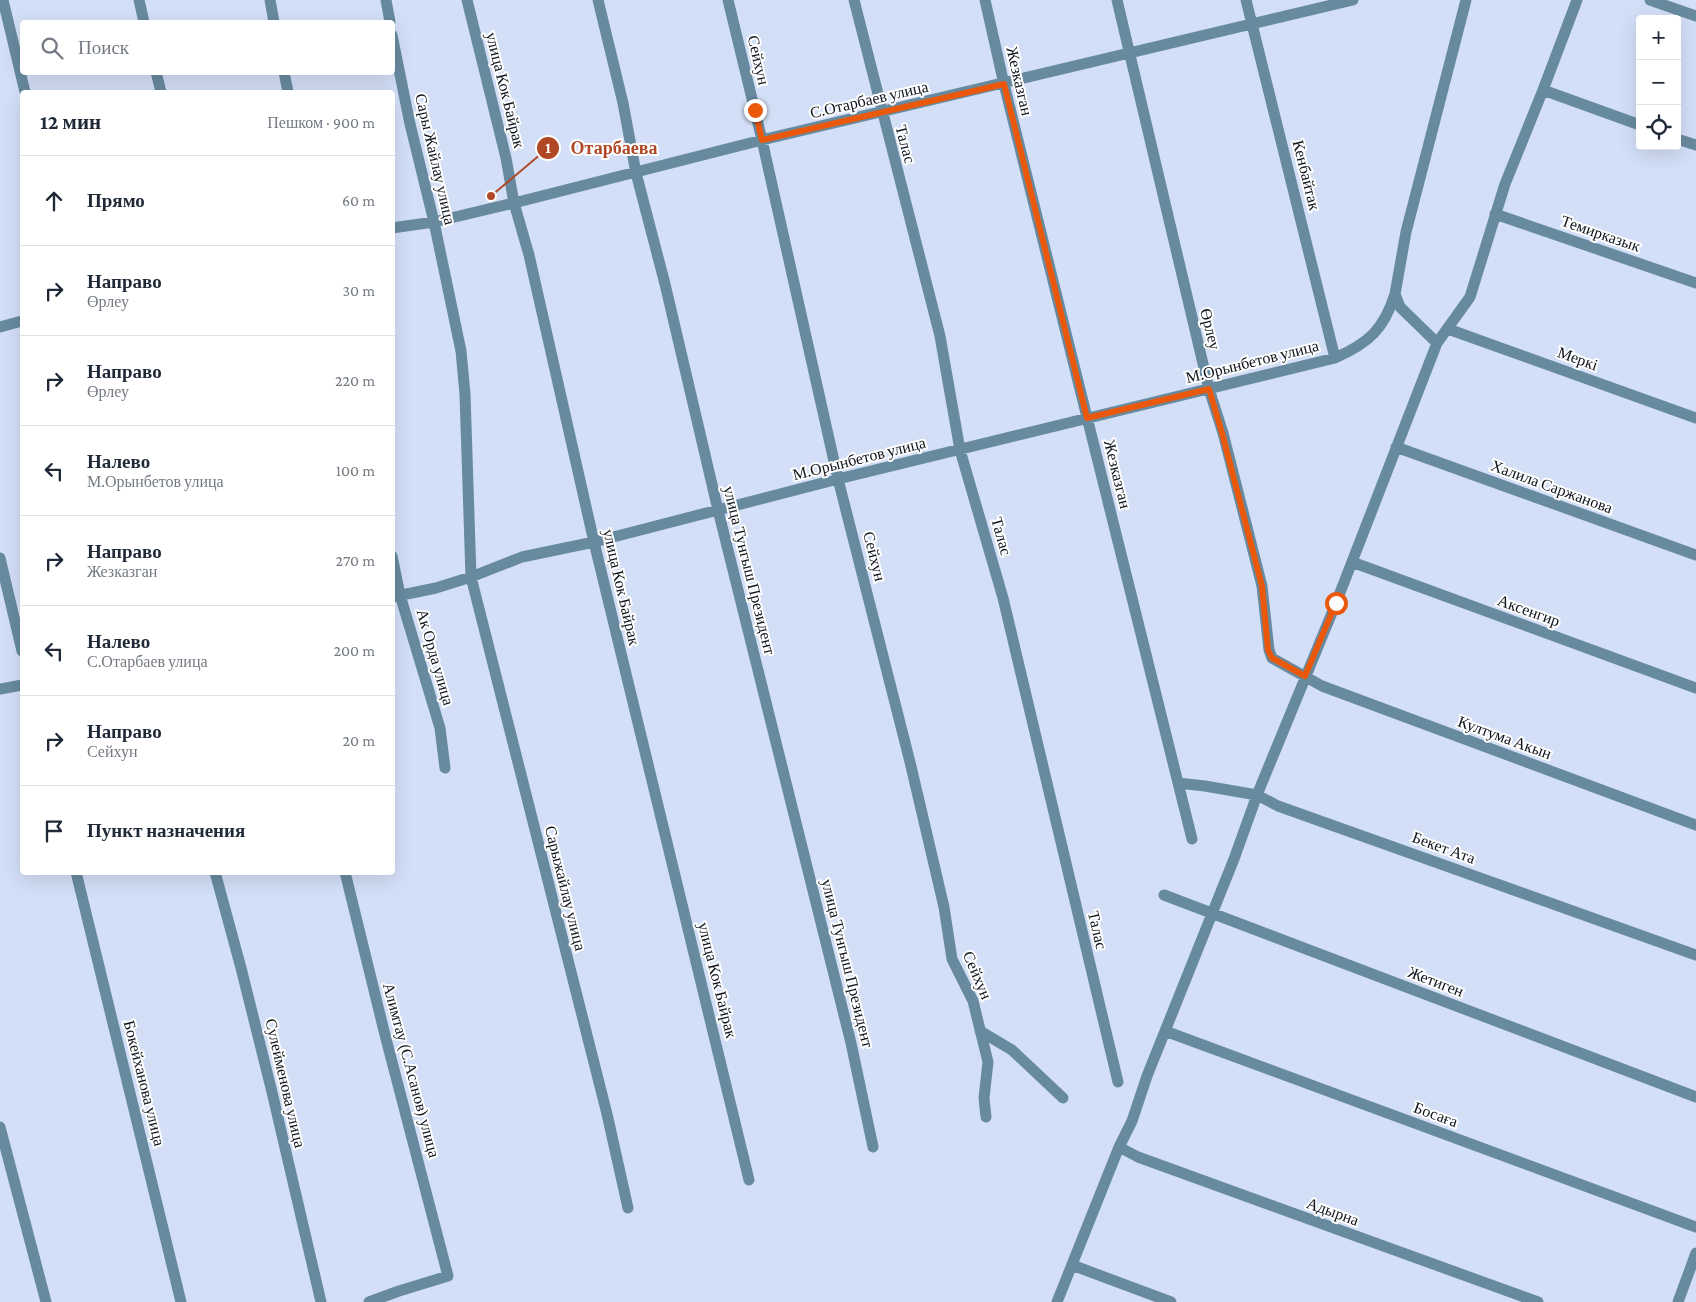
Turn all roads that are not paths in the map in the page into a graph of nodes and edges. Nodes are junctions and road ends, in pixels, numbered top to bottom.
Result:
1 (3, 0) edge
2 (139, 0) edge
3 (270, 0) edge
4 (386, 0) edge
5 (467, 0) edge
6 (598, 0) edge
7 (728, 0) edge
8 (854, 0) edge
9 (985, 0) edge
10 (1117, 0) edge
11 (1246, 0) edge
12 (1353, 0) edge
13 (1466, 0) edge
14 (1577, 0) edge
15 (1650, 0) edge
16 (1696, 16) edge
17 (144, 20) edge
18 (274, 20) edge
19 (390, 20) edge
20 (1252, 24) junction
21 (395, 50) edge
22 (1130, 54) junction
23 (20, 71) edge
24 (21, 75) edge
25 (157, 75) edge
26 (285, 75) edge
27 (1004, 84) junction
28 (25, 90) edge
29 (160, 90) edge
30 (288, 90) edge
31 (1543, 90) junction
32 (882, 113) junction
33 (1636, 124) edge
34 (762, 140) junction
35 (1681, 140) edge
36 (1696, 145) edge
37 (636, 172) junction
38 (514, 203) junction
39 (1495, 214) junction
40 (434, 222) junction
41 (395, 228) edge
42 (1696, 283) edge
43 (1395, 294) junction
44 (20, 322) edge
45 (0, 327) edge
46 (1448, 328) junction
47 (1437, 343) junction
48 (1335, 358) junction
49 (1209, 389) junction
50 (1087, 418) junction
51 (1696, 418) edge
52 (1396, 447) junction
53 (960, 450) junction
54 (838, 479) junction
55 (718, 510) junction
56 (594, 542) junction
57 (1696, 555) edge
58 (0, 558) edge
59 (1352, 562) junction
60 (471, 577) junction
61 (396, 596) edge
62 (20, 641) edge
63 (1305, 676) junction
64 (20, 685) edge
65 (1696, 688) edge
66 (0, 689) edge
67 (445, 768) dead end
68 (1178, 783) junction
69 (1257, 795) junction
70 (1696, 825) edge
71 (1192, 839) dead end
72 (77, 875) edge
73 (216, 875) edge
74 (346, 875) edge
75 (1164, 896) dead end
76 (1211, 914) junction
77 (1696, 955) edge
78 (980, 1031) junction
79 (1165, 1031) junction
80 (1118, 1082) dead end
81 (1696, 1097) edge
82 (1062, 1098) dead end
83 (986, 1117) dead end
84 (0, 1127) edge
85 (873, 1147) dead end
86 (1119, 1147) junction
87 (749, 1180) dead end
88 (628, 1208) dead end
89 (1696, 1227) edge
90 (1696, 1253) edge
91 (1072, 1265) junction
92 (46, 1302) edge
93 (182, 1302) edge
94 (321, 1302) edge
95 (369, 1302) edge
96 (1057, 1302) edge
97 (1171, 1302) edge
98 (1538, 1302) edge
99 (1678, 1302) edge

1 - 23 street
2 - 17 street
3 - 18 street
4 - 19 street
5 - 38 street, улица Кок Байрак
6 - 37 street, улица Тунгыш Президент
7 - 34 street, Сейхун
8 - 32 street, Талас
9 - 27 street, Жезказган
10 - 22 street, Өрлеу
11 - 20 street, Кенбайтак
12 - 20 street, С.Отарбаев улица
13 - 43 street, М.Орынбетов улица
14 - 31 street
15 - 16 street
20 - 22 street, С.Отарбаев улица
20 - 48 street, Кенбайтак
21 - 40 street, Сары Жайлау улица
22 - 27 street, С.Отарбаев улица
22 - 49 street, Өрлеу
24 - 28 street
25 - 29 street
26 - 30 street
27 - 32 street, С.Отарбаев улица
27 - 50 street, Жезказган
31 - 33 street
31 - 39 street
32 - 34 street, С.Отарбаев улица
32 - 53 street, Талас
34 - 37 street, С.Отарбаев улица
34 - 54 street, Сейхун
35 - 36 street
37 - 38 street, С.Отарбаев улица
37 - 55 street, улица Тунгыш Президент
38 - 40 street, С.Отарбаев улица
38 - 56 street, улица Кок Байрак
39 - 42 street, Темирказык
39 - 46 street
40 - 41 street, С.Отарбаев улица
40 - 60 street, Сары Жайлау улица
43 - 47 street
43 - 48 street, М.Орынбетов улица
44 - 45 street
46 - 47 street
46 - 51 street, Меркі
47 - 52 street
48 - 49 street, М.Орынбетов улица
49 - 50 street, М.Орынбетов улица
49 - 63 street, Өрлеу
50 - 53 street, М.Орынбетов улица
50 - 68 street, Жезказган
52 - 57 street, Халила Саржанова
52 - 59 street
53 - 54 street, М.Орынбетов улица
53 - 80 street, Талас
54 - 55 street, М.Орынбетов улица
54 - 78 street, Сейхун
55 - 56 street, М.Орынбетов улица
55 - 85 street, улица Тунгыш Президент
56 - 60 street, М.Орынбетов улица
56 - 87 street, улица Кок Байрак
58 - 62 street
59 - 63 street
59 - 65 street, Аксенгир
60 - 61 street, М.Орынбетов улица
60 - 88 street, Сарыжайлау улица
61 - 67 street, Ак Орда улица
63 - 69 street
63 - 70 street, Култума Акын
64 - 66 street
68 - 69 street, Бекет Ата
68 - 71 street, Жезказган
69 - 76 street
69 - 77 street, Бекет Ата
72 - 93 street, Бокейханова улица
73 - 94 street, Сулейменова улица
74 - 95 street, Алимтау (С.Асанов) улица
75 - 76 street, Жетиген
76 - 79 street
76 - 81 street, Жетиген
78 - 82 street
78 - 83 street, Сейхун
79 - 86 street
79 - 89 street, Босаға
84 - 92 street
86 - 91 street
86 - 98 street, Адырна
90 - 99 street
91 - 96 street
91 - 97 street

